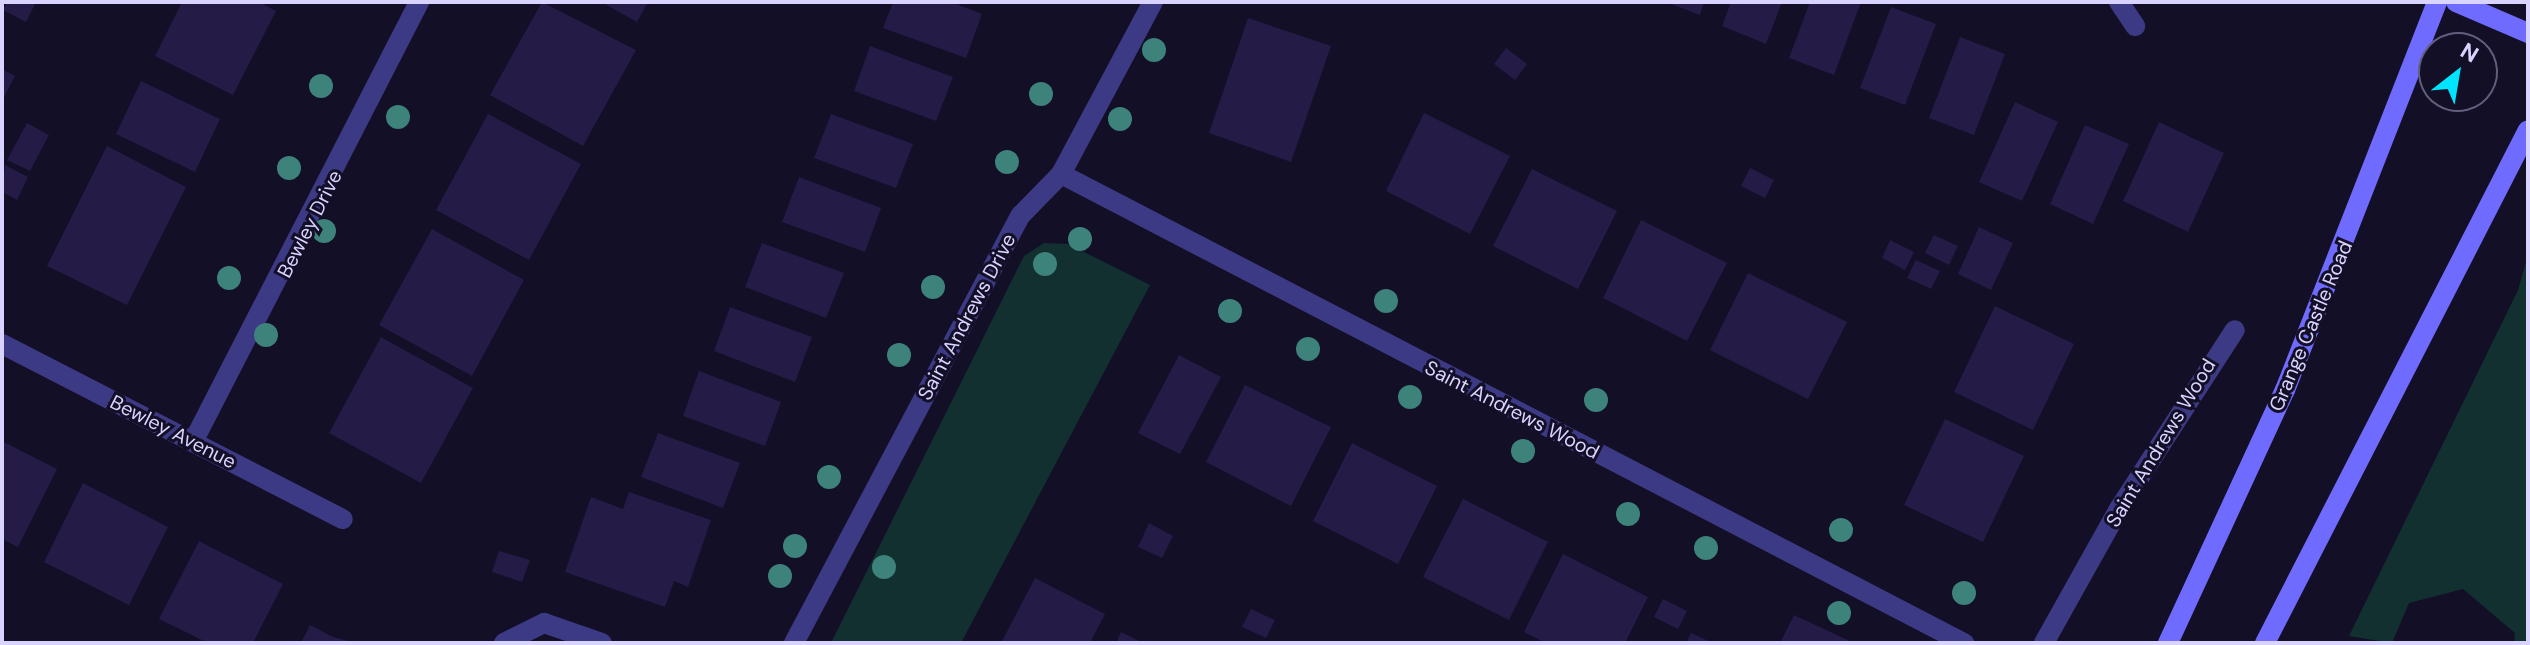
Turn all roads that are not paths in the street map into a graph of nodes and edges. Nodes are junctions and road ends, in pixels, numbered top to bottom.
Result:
1 (419, 2) edge
2 (1153, 2) edge
3 (2119, 2) edge
4 (2437, 2) edge
5 (2456, 2) edge
6 (2135, 26) dead end
7 (2528, 33) edge
8 (2528, 130) edge
9 (1061, 174) junction
10 (2235, 330) dead end
11 (2, 344) edge
12 (193, 442) junction
13 (343, 519) dead end
14 (504, 643) edge
15 (602, 643) edge
16 (794, 643) edge
17 (1964, 643) edge
18 (2044, 643) edge
19 (2168, 643) edge
20 (2265, 643) edge

1 - 12 street, Bewley Drive
2 - 9 street, Saint Andrews Drive
3 - 6 street
4 - 19 main road, Grange Castle Road
5 - 7 main road
8 - 20 main road
9 - 16 street, Saint Andrews Drive
9 - 17 street, Saint Andrews Wood
10 - 18 street, Saint Andrews Wood
11 - 12 street, Bewley Avenue
12 - 13 street, Bewley Avenue
14 - 15 street

